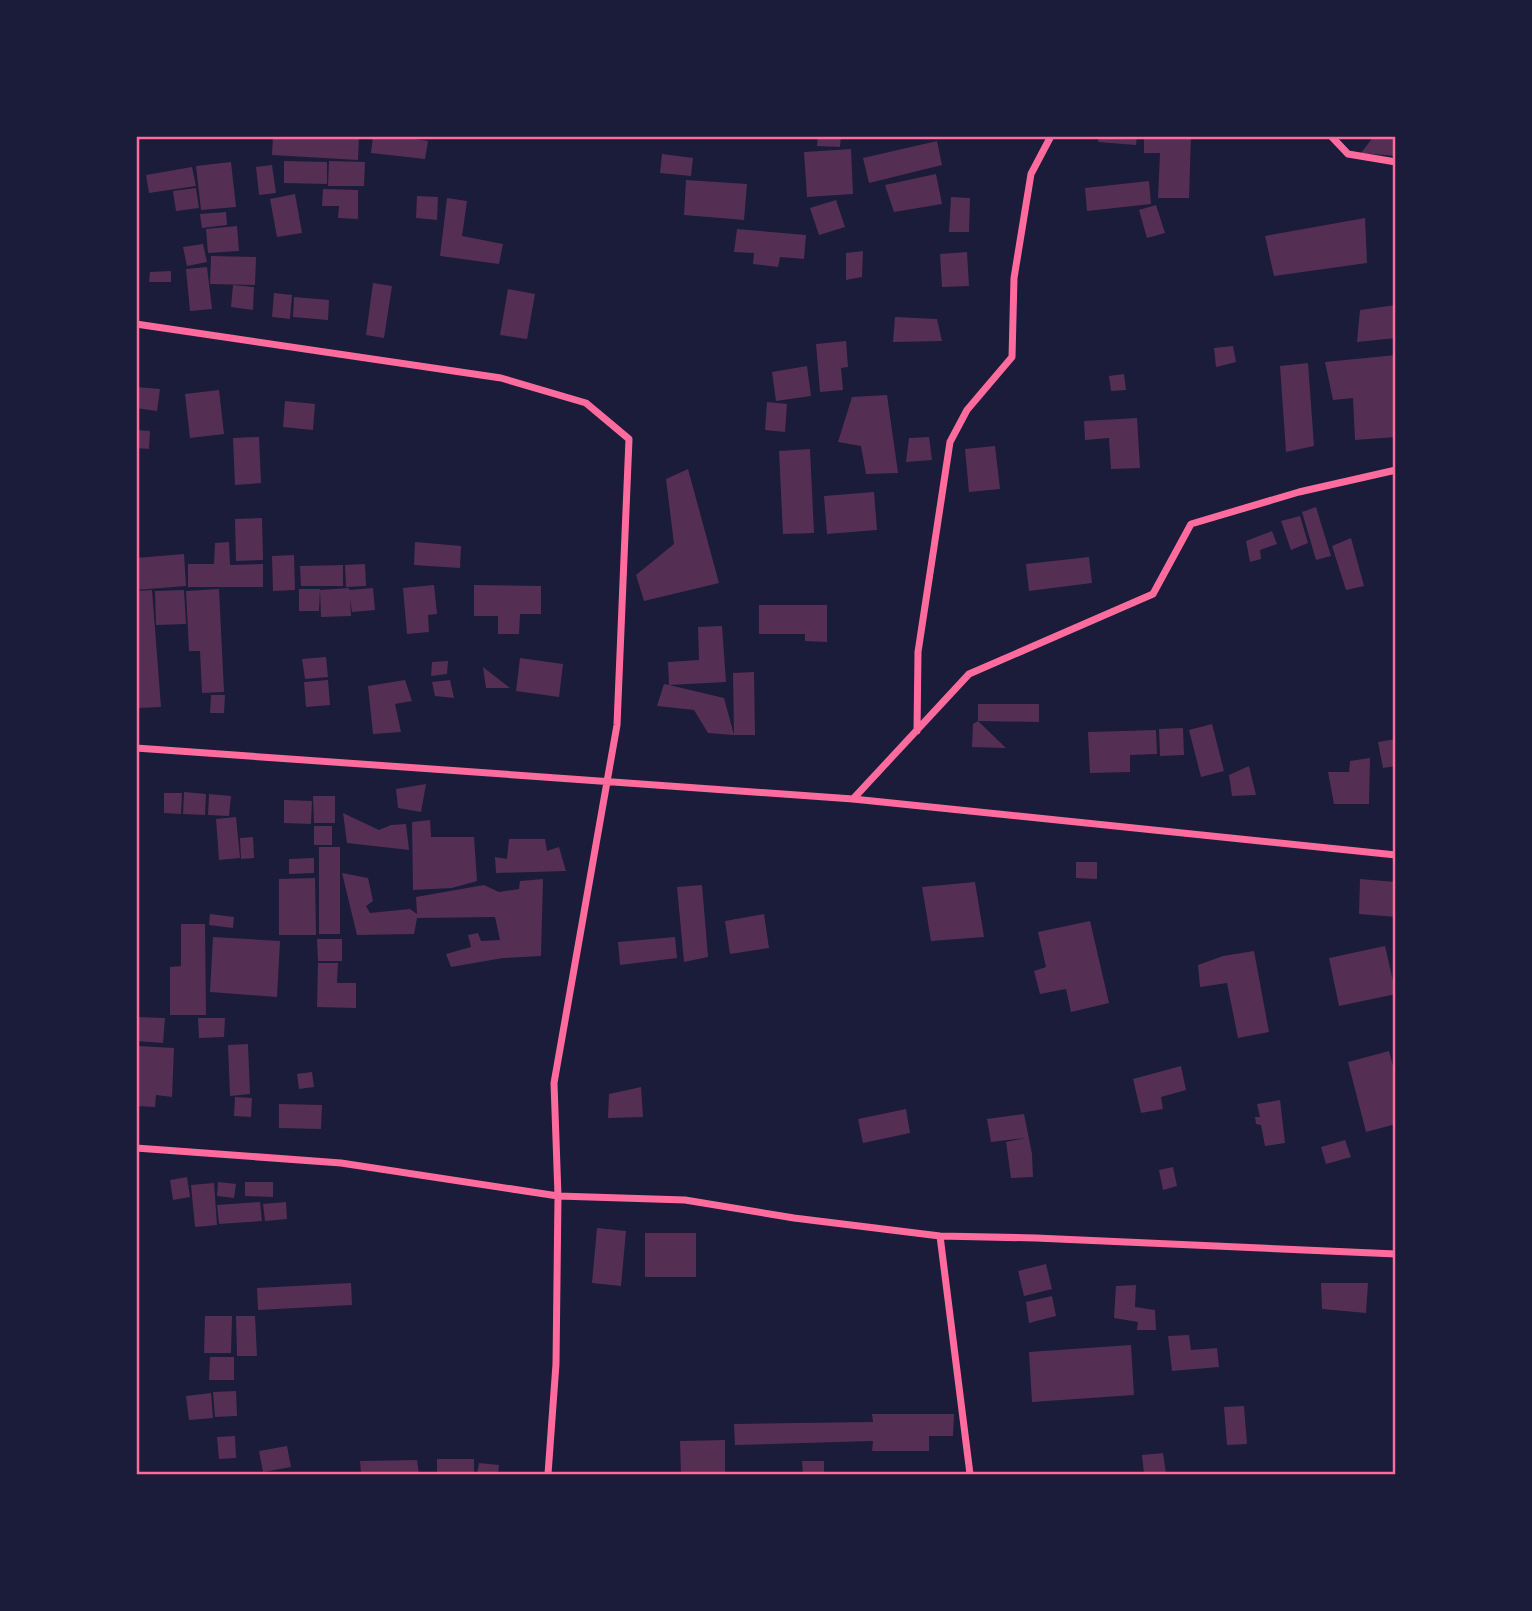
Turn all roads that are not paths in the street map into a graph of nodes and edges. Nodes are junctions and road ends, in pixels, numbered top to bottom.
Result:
1 (1051, 136) edge
2 (1331, 136) edge
3 (1395, 162) edge
4 (136, 324) edge
5 (1395, 470) edge
6 (917, 731) junction
7 (136, 748) edge
8 (606, 782) junction
9 (853, 799) junction
10 (1395, 855) edge
11 (136, 1148) edge
12 (558, 1196) junction
13 (940, 1236) junction
14 (1395, 1254) edge
15 (548, 1475) edge
16 (970, 1475) edge

1 - 6 street
2 - 3 street
4 - 8 street
5 - 6 street
6 - 9 street
7 - 8 street
8 - 9 street
8 - 12 street
9 - 10 street
11 - 12 street
12 - 13 street
12 - 15 street
13 - 14 street
13 - 16 street

